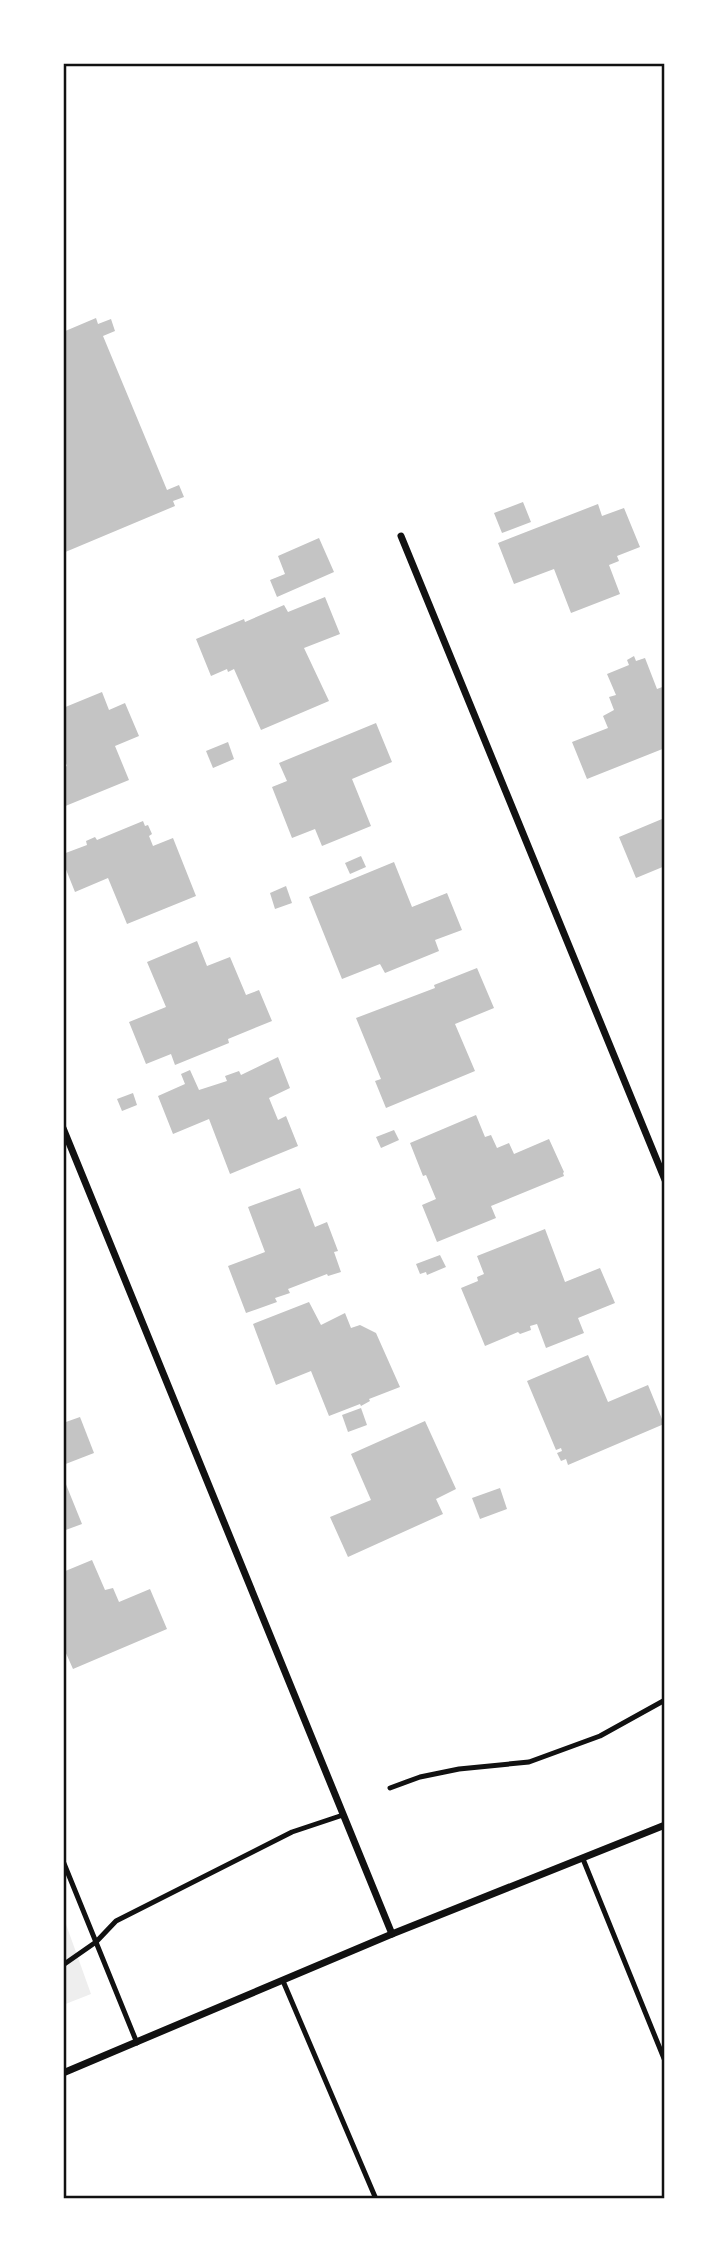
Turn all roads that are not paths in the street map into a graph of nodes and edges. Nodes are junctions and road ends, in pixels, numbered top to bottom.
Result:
1 (401, 536) dead end
2 (63, 1128) edge
3 (665, 1180) edge
4 (665, 1700) edge
5 (390, 1788) dead end
6 (343, 1815) junction
7 (665, 1825) edge
8 (583, 1859) junction
9 (63, 1861) edge
10 (391, 1934) junction
11 (96, 1942) junction
12 (63, 1965) edge
13 (283, 1981) junction
14 (137, 2043) junction
15 (665, 2061) edge
16 (63, 2073) edge
17 (376, 2199) edge

1 - 3 street
2 - 6 street
4 - 5 lane
6 - 10 street
6 - 11 lane
7 - 8 street
8 - 10 street
8 - 15 lane
9 - 11 lane
10 - 13 street
11 - 12 lane
11 - 14 lane
13 - 14 street
13 - 17 lane
14 - 16 street

